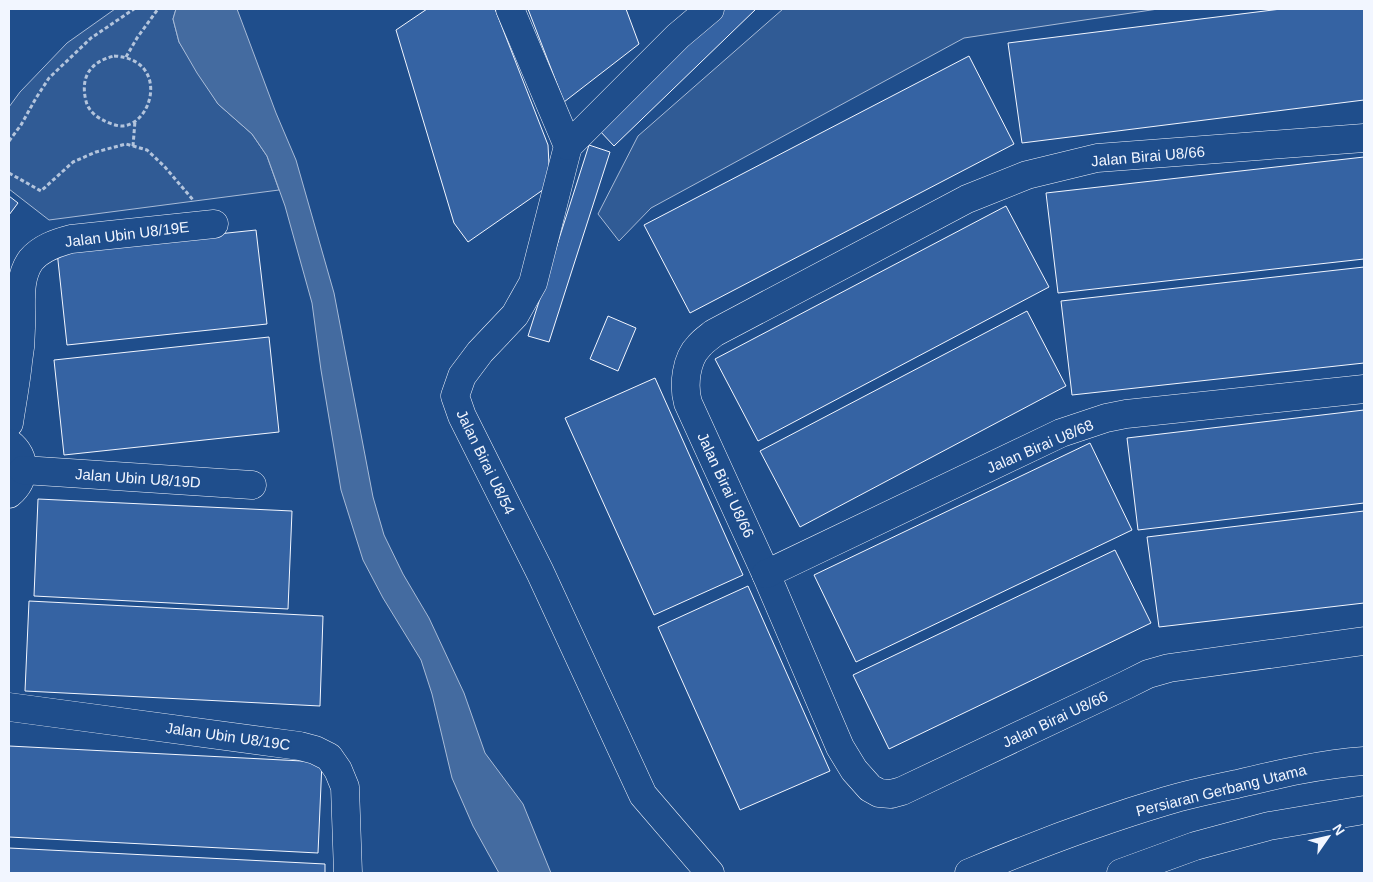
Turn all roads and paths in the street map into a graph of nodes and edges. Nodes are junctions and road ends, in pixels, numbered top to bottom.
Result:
1 (134, 9) edge
2 (158, 9) edge
3 (510, 9) edge
4 (710, 9) edge
5 (126, 57) junction
6 (135, 120) junction
7 (1364, 138) edge
8 (9, 141) edge
9 (133, 146) junction
10 (568, 146) junction
11 (9, 172) edge
12 (214, 224) joint
13 (1364, 389) edge
14 (9, 423) edge
15 (9, 443) edge
16 (23, 470) junction
17 (252, 486) dead end
18 (9, 494) edge
19 (766, 574) junction
20 (1364, 641) edge
21 (9, 707) edge
22 (1364, 761) edge
23 (1364, 810) edge
24 (348, 872) edge
25 (710, 873) edge
26 (969, 873) edge
27 (1121, 873) edge

1 - 8 path
2 - 5 path
3 - 10 street
4 - 10 street
5 - 6 path
5 - 6 path
6 - 9 path
7 - 19 street, Jalan Birai U8/66
9 - 11 path
9 - 12 path
10 - 25 street, Jalan Birai U8/54
12 - 14 street, Jalan Ubin U8/19E
13 - 19 street, Jalan Birai U8/68
15 - 16 street
16 - 17 street, Jalan Ubin U8/19D
16 - 18 street
19 - 20 street, Jalan Birai U8/66
21 - 24 street, Jalan Ubin U8/19C
22 - 26 street, Persiaran Gerbang Utama
23 - 27 street

